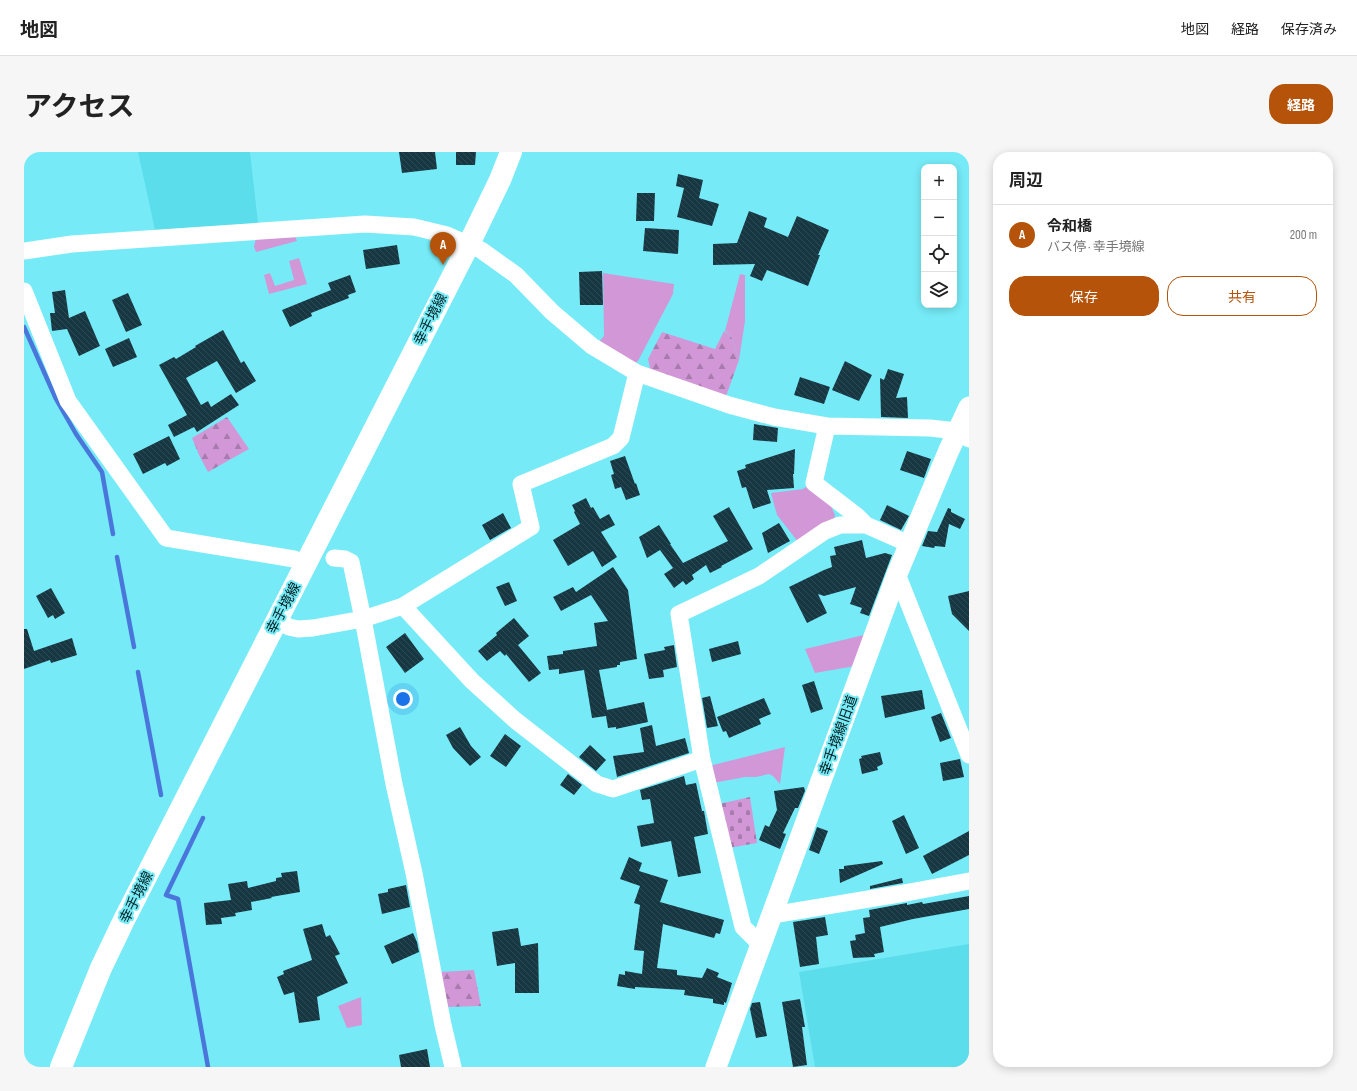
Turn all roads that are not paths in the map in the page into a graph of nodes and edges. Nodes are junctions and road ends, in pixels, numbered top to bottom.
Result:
1 (511, 152) edge
2 (469, 244) junction
3 (24, 251) edge
4 (24, 291) edge
5 (637, 373) junction
6 (969, 407) edge
7 (827, 426) junction
8 (963, 435) edge
9 (866, 525) junction
10 (909, 544) junction
11 (334, 558) dead end
12 (306, 563) junction
13 (897, 574) junction
14 (403, 606) junction
15 (363, 619) junction
16 (276, 620) junction
17 (969, 755) edge
18 (702, 759) junction
19 (969, 881) edge
20 (772, 915) junction
21 (760, 944) junction
22 (61, 1067) edge
23 (453, 1067) edge
24 (716, 1067) edge

1 - 2 main road, 幸手境線
2 - 3 street
2 - 5 street
2 - 12 main road, 幸手境線
4 - 12 street
5 - 7 street
5 - 14 street
6 - 8 street, 幸手境線旧道
7 - 8 street
7 - 9 street
8 - 10 street, 幸手境線旧道
9 - 10 street
9 - 18 street
10 - 13 street, 幸手境線旧道
11 - 15 street
12 - 16 main road, 幸手境線
13 - 17 street
13 - 20 street, 幸手境線旧道
14 - 15 street
14 - 18 street
15 - 16 street
15 - 23 street
16 - 22 main road, 幸手境線
18 - 21 street
19 - 20 street
20 - 21 street, 幸手境線旧道
21 - 24 street, 幸手境線旧道

